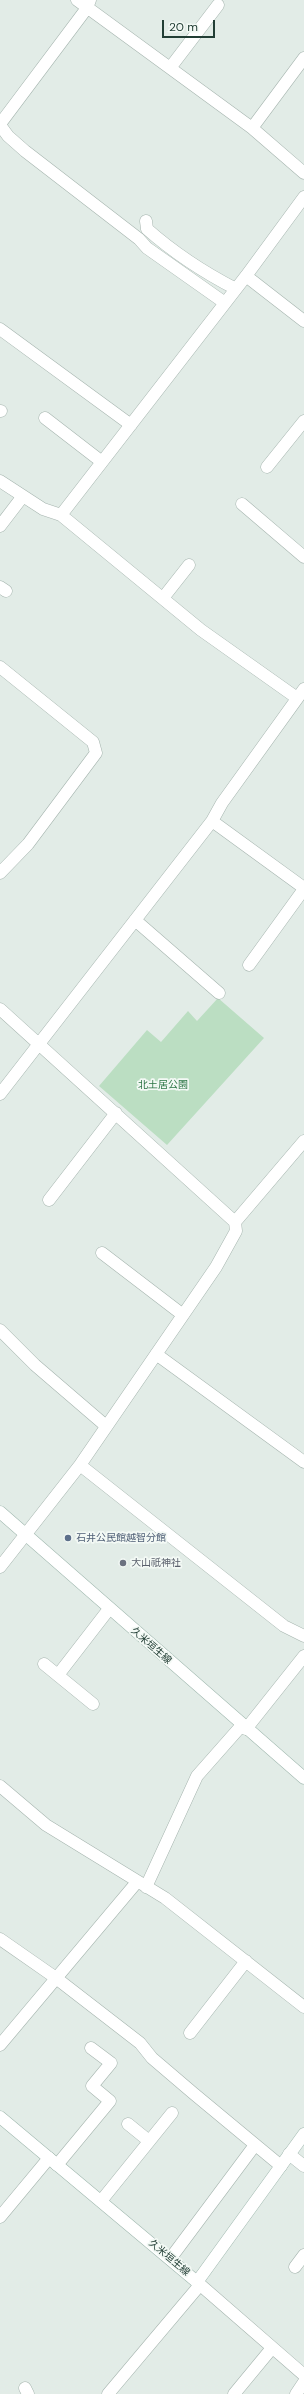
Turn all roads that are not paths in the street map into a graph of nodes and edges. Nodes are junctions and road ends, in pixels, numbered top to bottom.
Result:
1 (85, 3) edge
2 (218, 5) dead end
3 (304, 58) edge
4 (170, 68) junction
5 (0, 124) edge
6 (252, 128) junction
7 (304, 173) edge
8 (304, 197) edge
9 (139, 239) junction
10 (246, 276) junction
11 (236, 289) junction
12 (225, 303) junction
13 (304, 321) edge
14 (0, 329) edge
15 (45, 418) dead end
16 (304, 421) edge
17 (131, 425) junction
18 (102, 462) junction
19 (267, 466) dead end
20 (0, 481) edge
21 (23, 496) junction
22 (242, 504) dead end
23 (61, 515) junction
24 (0, 526) edge
25 (304, 557) edge
26 (189, 565) dead end
27 (163, 598) junction
28 (0, 667) edge
29 (301, 693) edge
30 (212, 821) junction
31 (0, 873) edge
32 (304, 888) edge
33 (135, 920) junction
34 (249, 965) dead end
35 (219, 992) dead end
36 (0, 1009) edge
37 (39, 1043) junction
38 (0, 1094) edge
39 (116, 1113) junction
40 (304, 1141) edge
41 (49, 1200) dead end
42 (235, 1222) junction
43 (102, 1253) dead end
44 (183, 1315) junction
45 (0, 1330) edge
46 (156, 1354) junction
47 (106, 1426) junction
48 (304, 1462) edge
49 (80, 1465) junction
50 (0, 1512) edge
51 (26, 1535) junction
52 (0, 1567) edge
53 (109, 1609) junction
54 (304, 1636) edge
55 (304, 1656) edge
56 (44, 1664) dead end
57 (58, 1675) junction
58 (93, 1704) dead end
59 (244, 1727) junction
60 (304, 1778) edge
61 (0, 1786) edge
62 (142, 1885) junction
63 (0, 1939) edge
64 (246, 1961) junction
65 (56, 1978) junction
66 (304, 2007) edge
67 (190, 2033) dead end
68 (0, 2045) edge
69 (91, 2048) dead end
70 (172, 2113) dead end
71 (0, 2117) edge
72 (128, 2124) dead end
73 (304, 2134) edge
74 (149, 2141) junction
75 (255, 2145) junction
76 (289, 2154) junction
77 (53, 2161) junction
78 (281, 2166) junction
79 (304, 2166) edge
80 (101, 2201) junction
81 (0, 2217) edge
82 (304, 2255) edge
83 (170, 2259) junction
84 (295, 2267) dead end
85 (198, 2284) junction
86 (272, 2348) junction
87 (304, 2375) edge
88 (304, 2382) edge
89 (108, 2394) edge
90 (234, 2394) edge
91 (296, 2394) edge

1 - 4 street
1 - 5 street
2 - 4 street
3 - 6 street
4 - 6 street
5 - 9 street
6 - 7 street
8 - 10 street
9 - 11 street
9 - 12 street
10 - 11 street
10 - 13 street
11 - 12 street
12 - 17 street
14 - 17 street
15 - 18 street
16 - 19 street
17 - 18 street
18 - 23 street
20 - 21 street
21 - 23 street
21 - 24 street
22 - 25 street
23 - 27 street
26 - 27 street
27 - 29 street
28 - 31 street
29 - 30 street
30 - 32 street
30 - 33 street
32 - 34 street
33 - 35 street
33 - 37 street
36 - 37 street
37 - 38 street
37 - 39 street
39 - 41 street
39 - 42 street
40 - 42 street
42 - 44 street
43 - 44 street
44 - 46 street
45 - 47 street
46 - 47 street
46 - 48 street
47 - 49 street
49 - 51 street
49 - 54 street
50 - 51 street, 久米垣生線
51 - 52 street
51 - 53 street, 久米垣生線
53 - 57 street
53 - 59 street, 久米垣生線
55 - 59 street
56 - 57 street
57 - 58 street
59 - 60 street, 久米垣生線
59 - 62 street
61 - 62 street
62 - 64 street
62 - 65 street
63 - 65 street
64 - 66 street
64 - 67 street
65 - 68 street
65 - 75 street
69 - 77 street
70 - 74 street
71 - 77 street, 久米垣生線
72 - 74 street
73 - 76 street, 久米垣生線
74 - 80 street
75 - 78 street
75 - 83 street
76 - 78 street, 久米垣生線
76 - 79 street
77 - 80 street, 久米垣生線
77 - 81 street
78 - 85 street, 久米垣生線
80 - 83 street, 久米垣生線
82 - 84 street
83 - 85 street, 久米垣生線
85 - 86 street
85 - 89 street
86 - 87 street
86 - 90 street
88 - 91 street

